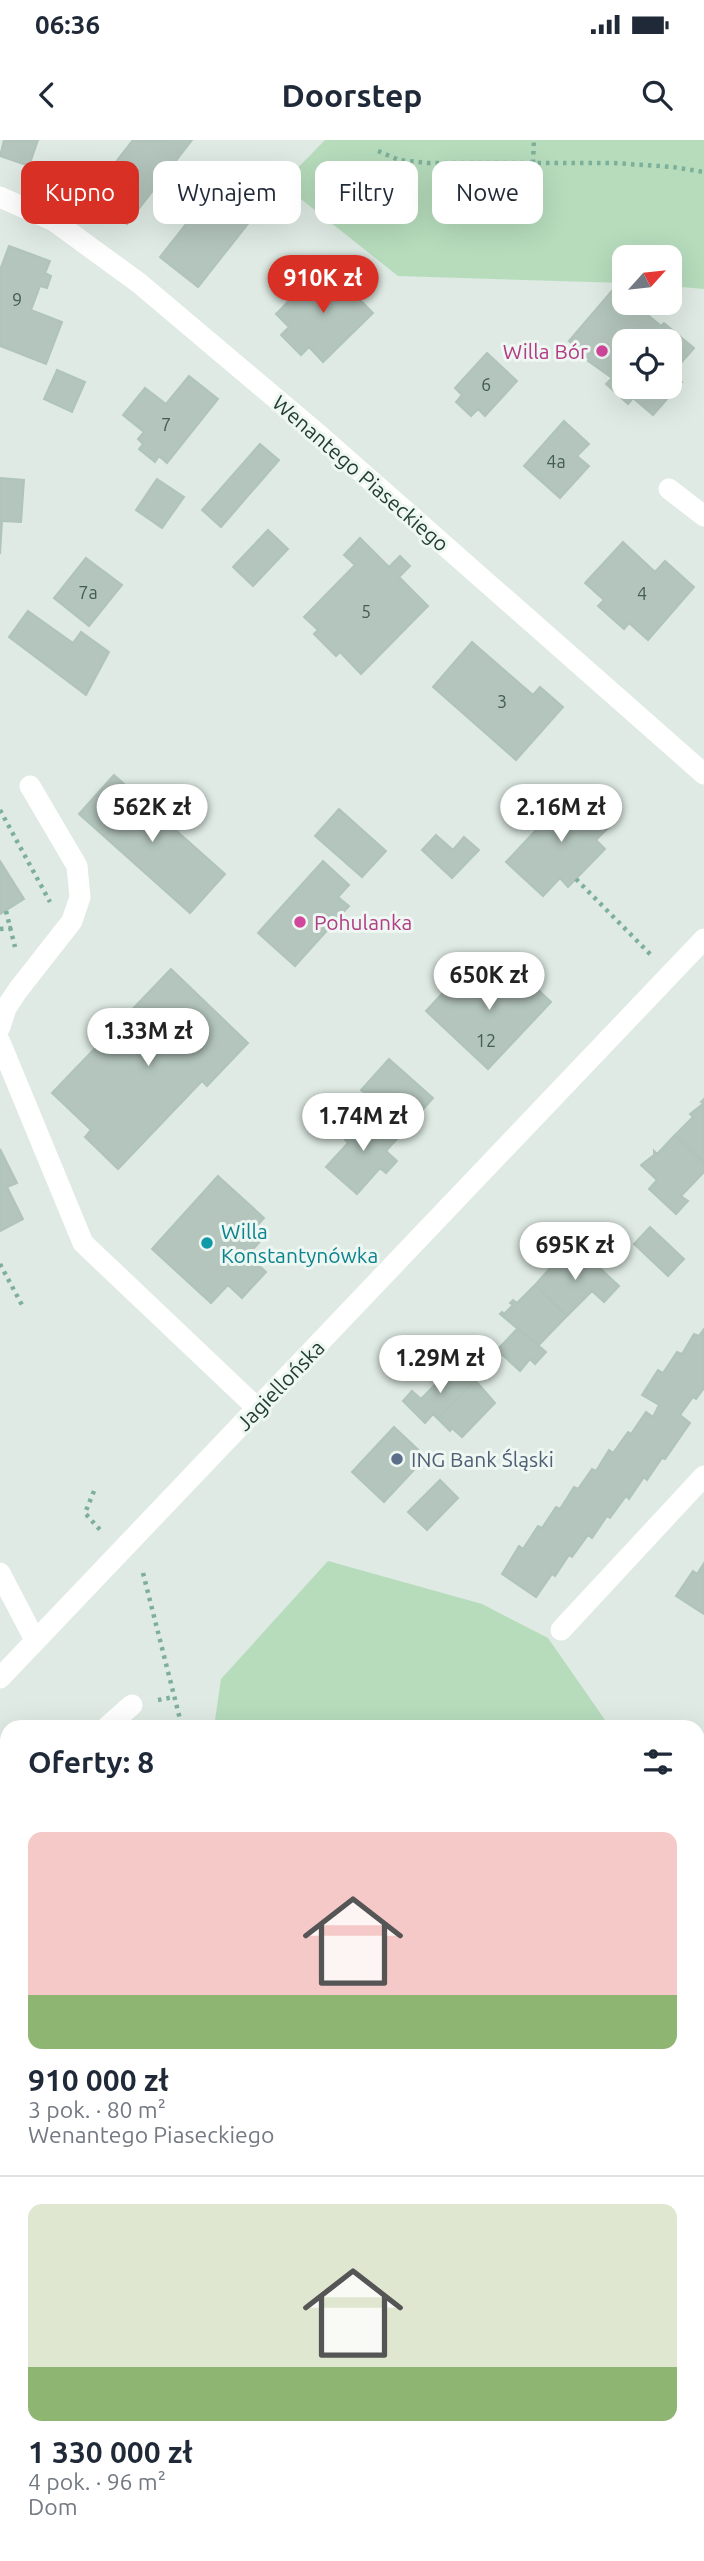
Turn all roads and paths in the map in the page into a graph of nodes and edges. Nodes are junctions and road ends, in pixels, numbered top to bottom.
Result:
1 (534, 140) edge
2 (378, 151) dead end
3 (533, 161) edge
4 (432, 163) edge
5 (543, 163) edge
6 (704, 172) edge
7 (0, 197) edge
8 (669, 489) dead end
9 (704, 516) edge
10 (704, 774) edge
11 (30, 786) dead end
12 (0, 810) edge
13 (576, 878) dead end
14 (6, 911) dead end
15 (0, 929) edge
16 (65, 930) junction
17 (704, 939) edge
18 (656, 960) dead end
19 (0, 1027) edge
20 (0, 1042) edge
21 (0, 1264) edge
22 (22, 1305) dead end
23 (258, 1409) junction
24 (704, 1476) edge
25 (94, 1491) dead end
26 (106, 1537) dead end
27 (0, 1573) edge
28 (143, 1573) dead end
29 (561, 1630) dead end
30 (35, 1640) junction
31 (0, 1678) edge
32 (132, 1706) dead end
33 (115, 1720) edge
34 (180, 1720) edge

1 - 3 path
2 - 4 path
5 - 6 path
7 - 10 street, Wenantego Piaseckiego
8 - 9 street
11 - 16 street
12 - 16 path
13 - 18 path
14 - 15 path
16 - 19 street
17 - 23 street, Jagiellońska
20 - 23 street
21 - 22 path
23 - 30 street, Jagiellońska
24 - 29 street
25 - 26 path
27 - 30 street
28 - 34 path
30 - 31 street, Jagiellońska
32 - 33 street

